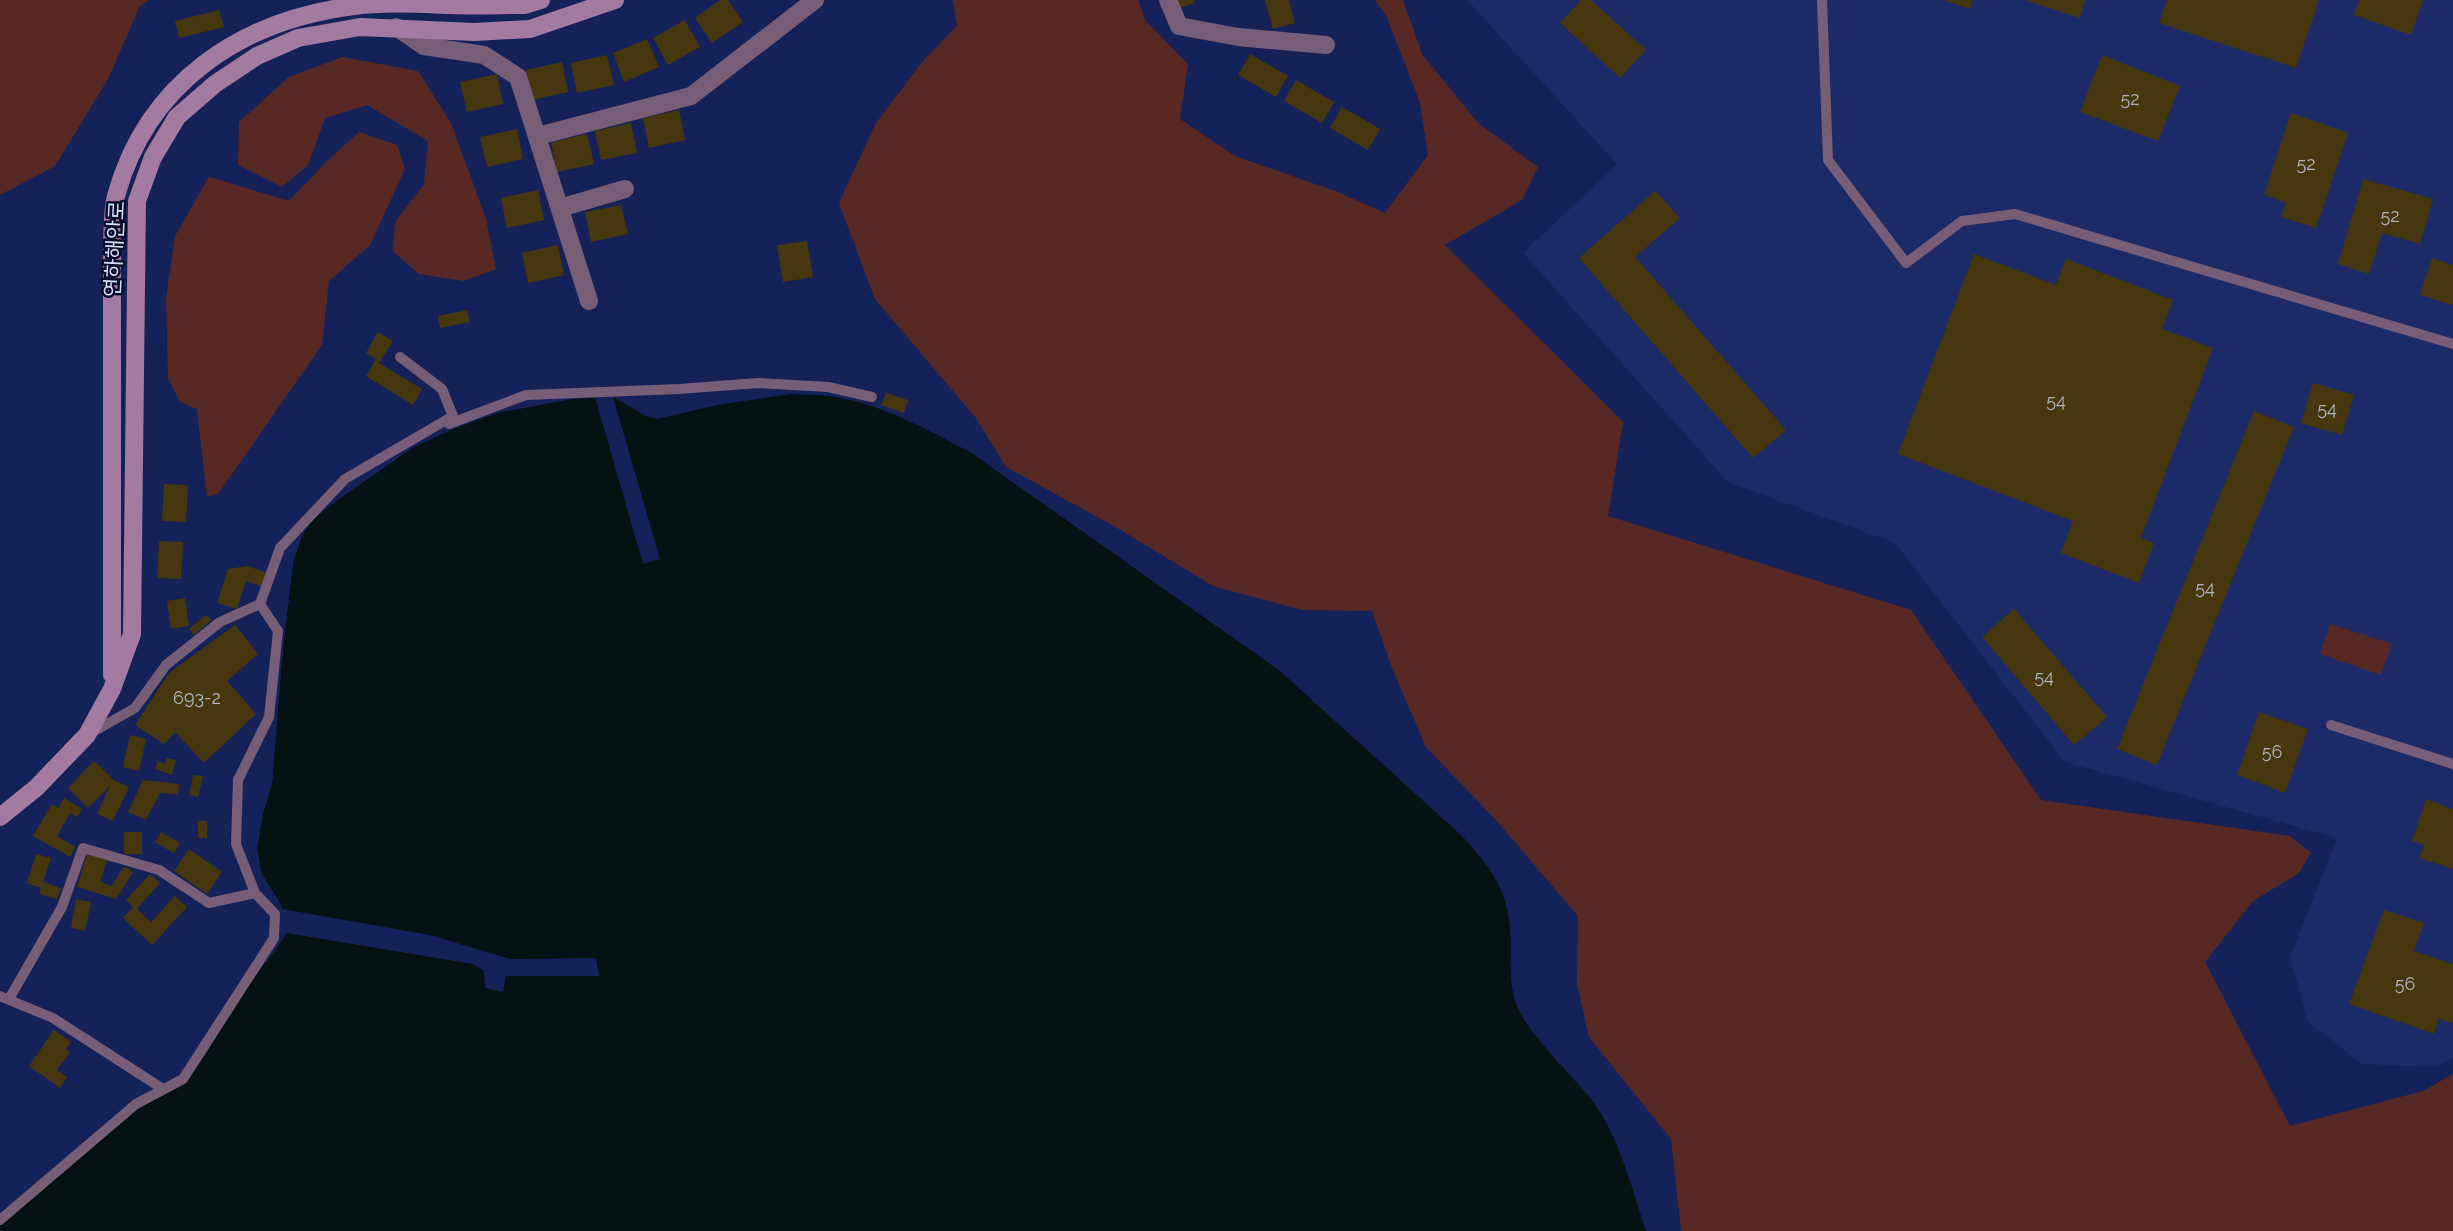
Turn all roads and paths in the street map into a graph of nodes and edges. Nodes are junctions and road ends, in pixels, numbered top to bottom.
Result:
1 (541, 0) edge
2 (615, 0) edge
3 (815, 0) edge
4 (1168, 0) edge
5 (1822, 0) edge
6 (396, 27) junction
7 (1326, 46) dead end
8 (538, 136) junction
9 (625, 189) dead end
10 (560, 208) junction
11 (589, 301) dead end
12 (2453, 344) edge
13 (400, 357) dead end
14 (872, 397) dead end
15 (415, 436) junction
16 (260, 604) junction
17 (112, 689) junction
18 (2331, 725) dead end
19 (87, 735) junction
20 (2453, 764) edge
21 (0, 817) edge
22 (255, 893) junction
23 (4, 998) edge
24 (163, 1089) junction
25 (0, 1220) edge

1 - 17 street, 연하해안로
2 - 6 street, 연하해안로
3 - 8 street
4 - 7 street
5 - 12 lane
6 - 8 street
6 - 17 street, 연하해안로
8 - 10 street
9 - 10 street
10 - 11 street
13 - 15 lane
14 - 15 lane
15 - 16 lane
16 - 19 lane
16 - 22 lane
17 - 19 street, 연하해안로
18 - 20 lane
19 - 21 street, 연하해안로
22 - 23 lane
22 - 24 lane
23 - 24 lane
24 - 25 lane

